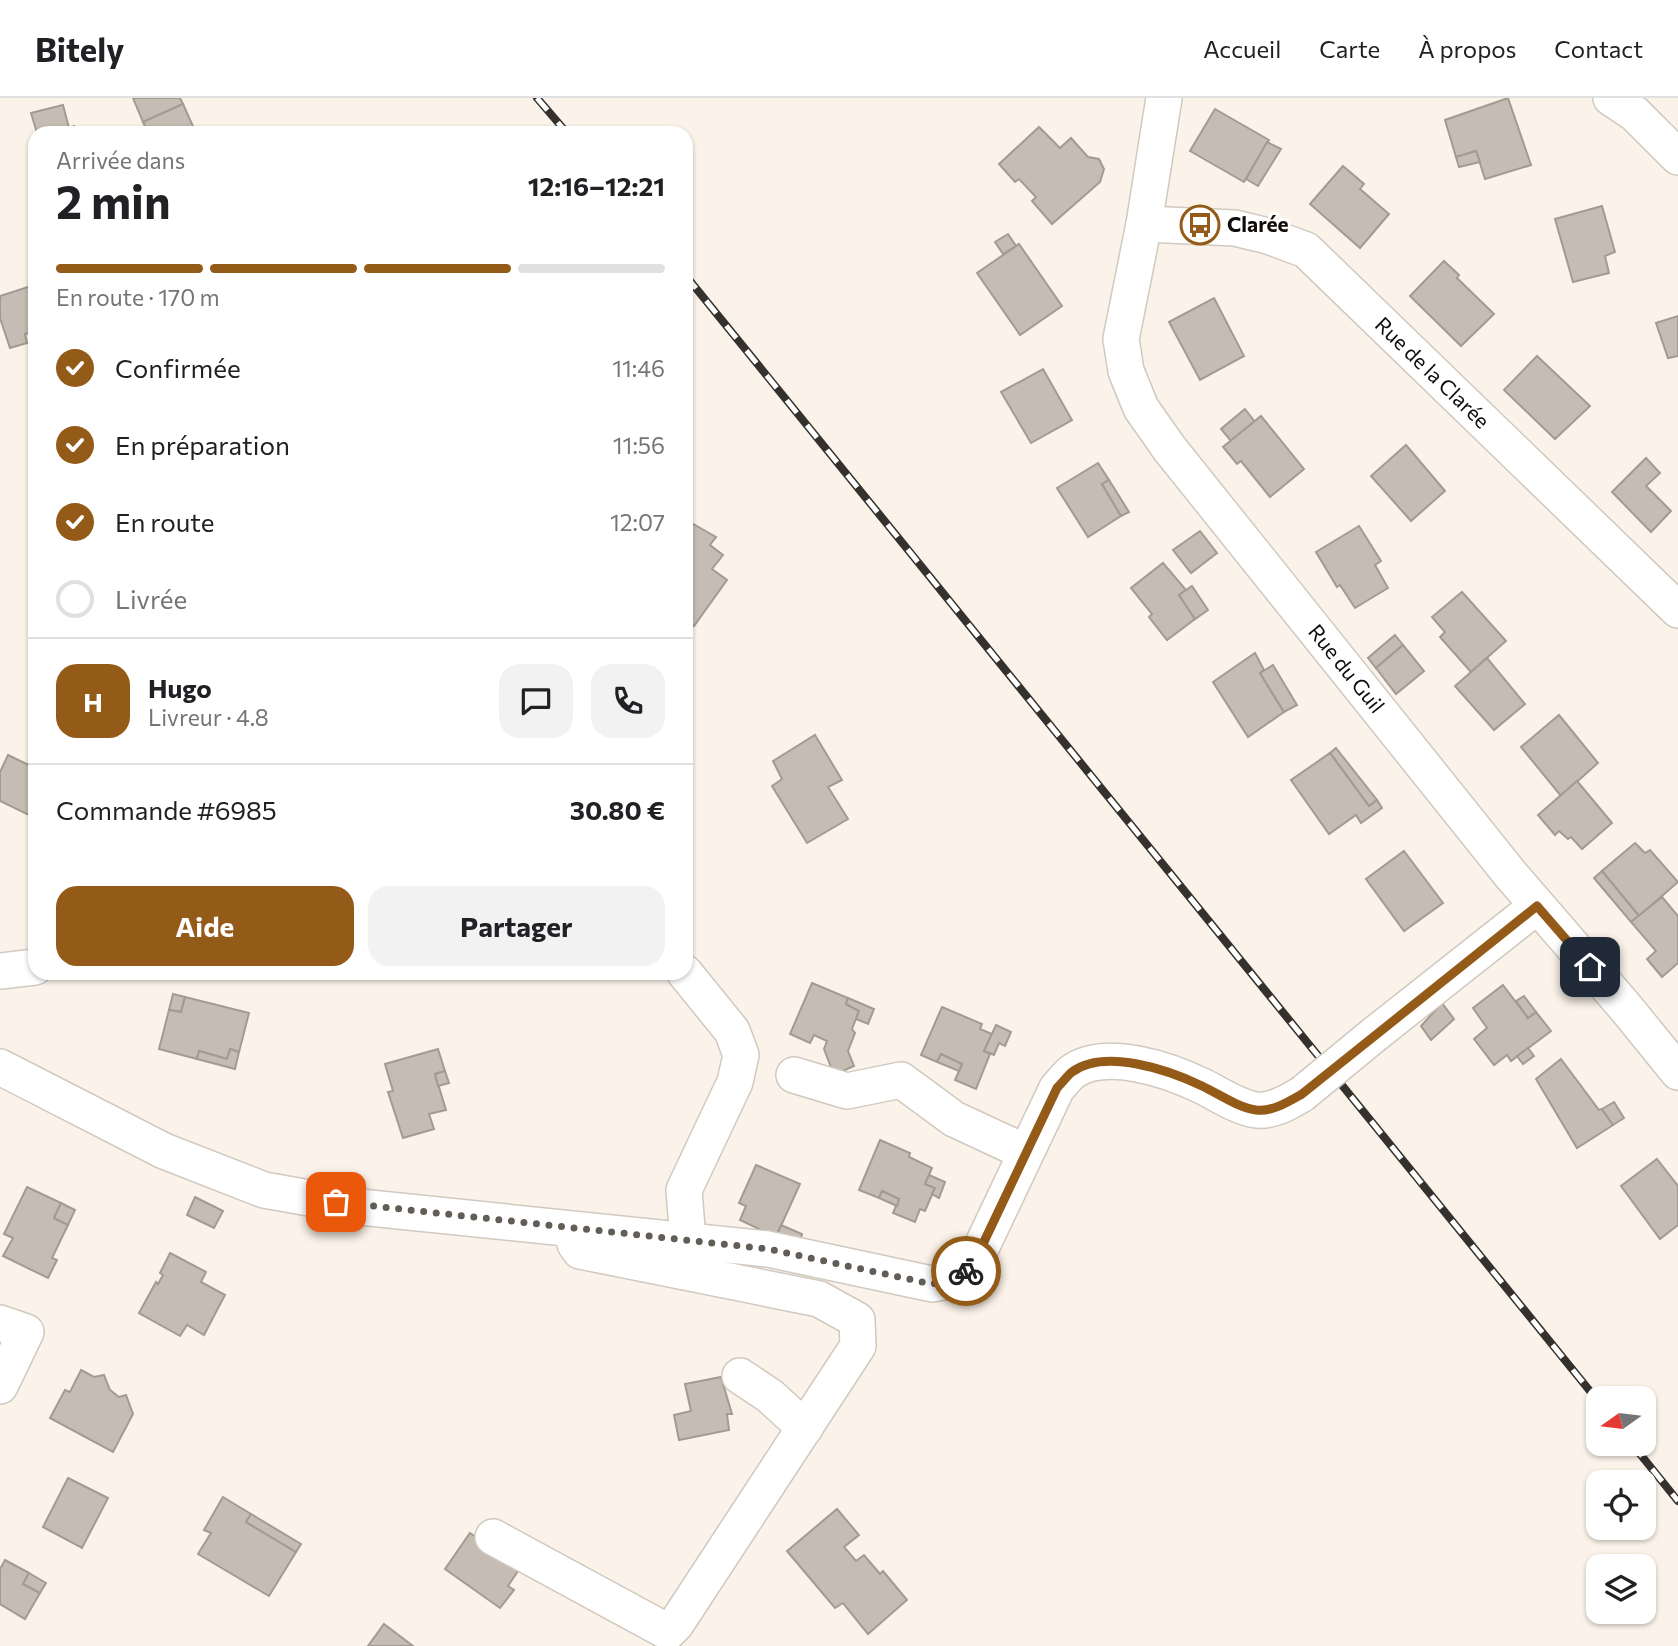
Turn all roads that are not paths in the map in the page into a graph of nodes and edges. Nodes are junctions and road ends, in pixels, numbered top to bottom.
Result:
1 (1164, 98) edge
2 (1611, 98) edge
3 (1678, 157) edge
4 (1144, 224) junction
5 (1678, 610) edge
6 (1537, 906) junction
7 (28, 968) edge
8 (0, 971) edge
9 (691, 980) edge
10 (0, 1068) edge
11 (1678, 1072) edge
12 (794, 1075) dead end
13 (1025, 1152) junction
14 (562, 1228) junction
15 (688, 1241) junction
16 (0, 1323) edge
17 (740, 1376) dead end
18 (0, 1386) edge
19 (805, 1428) junction
20 (493, 1537) dead end

1 - 4 street, Rue du Guil
2 - 3 street
4 - 5 street, Rue de la Clarée
4 - 6 street, Rue du Guil
6 - 11 street, Rue du Guil
6 - 13 street, bridge
7 - 8 street
9 - 15 street
10 - 14 street
12 - 13 street
13 - 15 street
14 - 15 street
14 - 19 street
16 - 18 street
17 - 19 street
19 - 20 street

